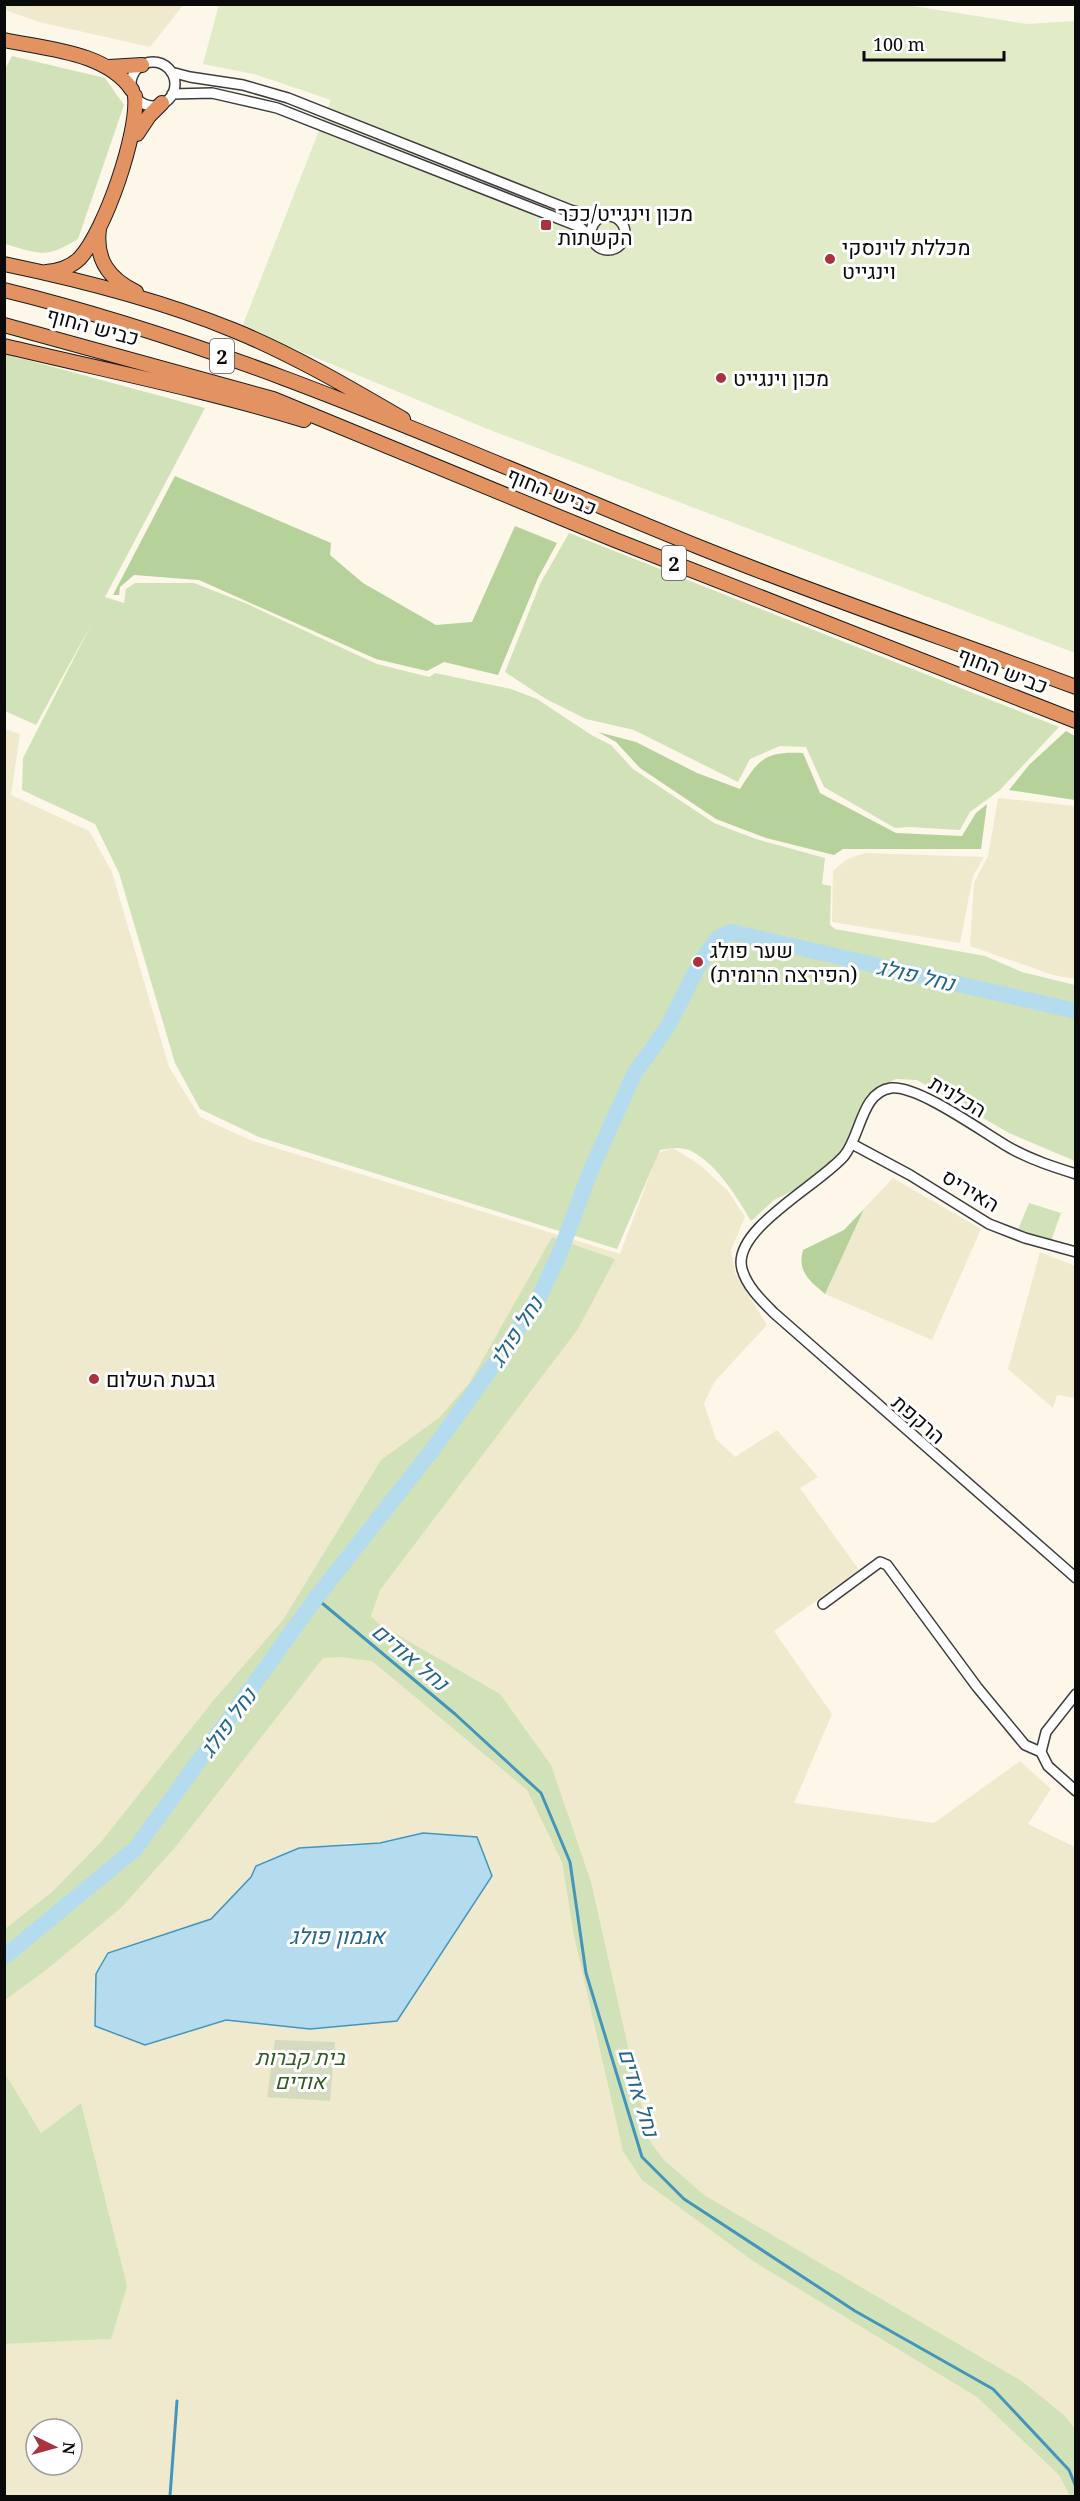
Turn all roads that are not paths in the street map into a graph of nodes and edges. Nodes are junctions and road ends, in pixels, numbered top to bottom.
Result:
1 (4, 40) edge
2 (142, 65) junction
3 (109, 67) junction
4 (171, 72) junction
5 (134, 93) junction
6 (167, 99) junction
7 (130, 147) junction
8 (602, 218) junction
9 (100, 222) junction
10 (592, 238) junction
11 (4, 264) edge
12 (42, 272) junction
13 (4, 290) edge
14 (159, 304) junction
15 (4, 325) edge
16 (4, 346) edge
17 (434, 436) junction
18 (386, 446) junction
19 (1076, 687) edge
20 (1076, 721) edge
21 (854, 1145) junction
22 (1076, 1174) edge
23 (1076, 1252) edge
24 (746, 1280) joint
25 (1076, 1578) edge
26 (823, 1604) dead end
27 (1076, 1694) edge
28 (1041, 1752) junction
29 (1076, 1791) edge

1 - 3 highway
2 - 3 highway
2 - 4 street
2 - 5 street
3 - 5 highway
4 - 6 street
4 - 8 street
5 - 6 street
5 - 7 highway
6 - 7 highway
6 - 10 street
7 - 9 highway
8 - 10 street
8 - 10 street
9 - 12 highway
9 - 14 highway
11 - 12 highway
12 - 14 highway
13 - 17 highway, כביש החוף / 2
14 - 17 highway
15 - 18 highway, כביש החוף / 2
16 - 18 highway
17 - 19 highway, כביש החוף / 2
18 - 20 highway, כביש החוף / 2
21 - 22 street, הכלנית
21 - 23 street, האיריס
21 - 24 street, הכלנית
24 - 25 street, הרקפת
26 - 28 street
27 - 28 street
28 - 29 street

